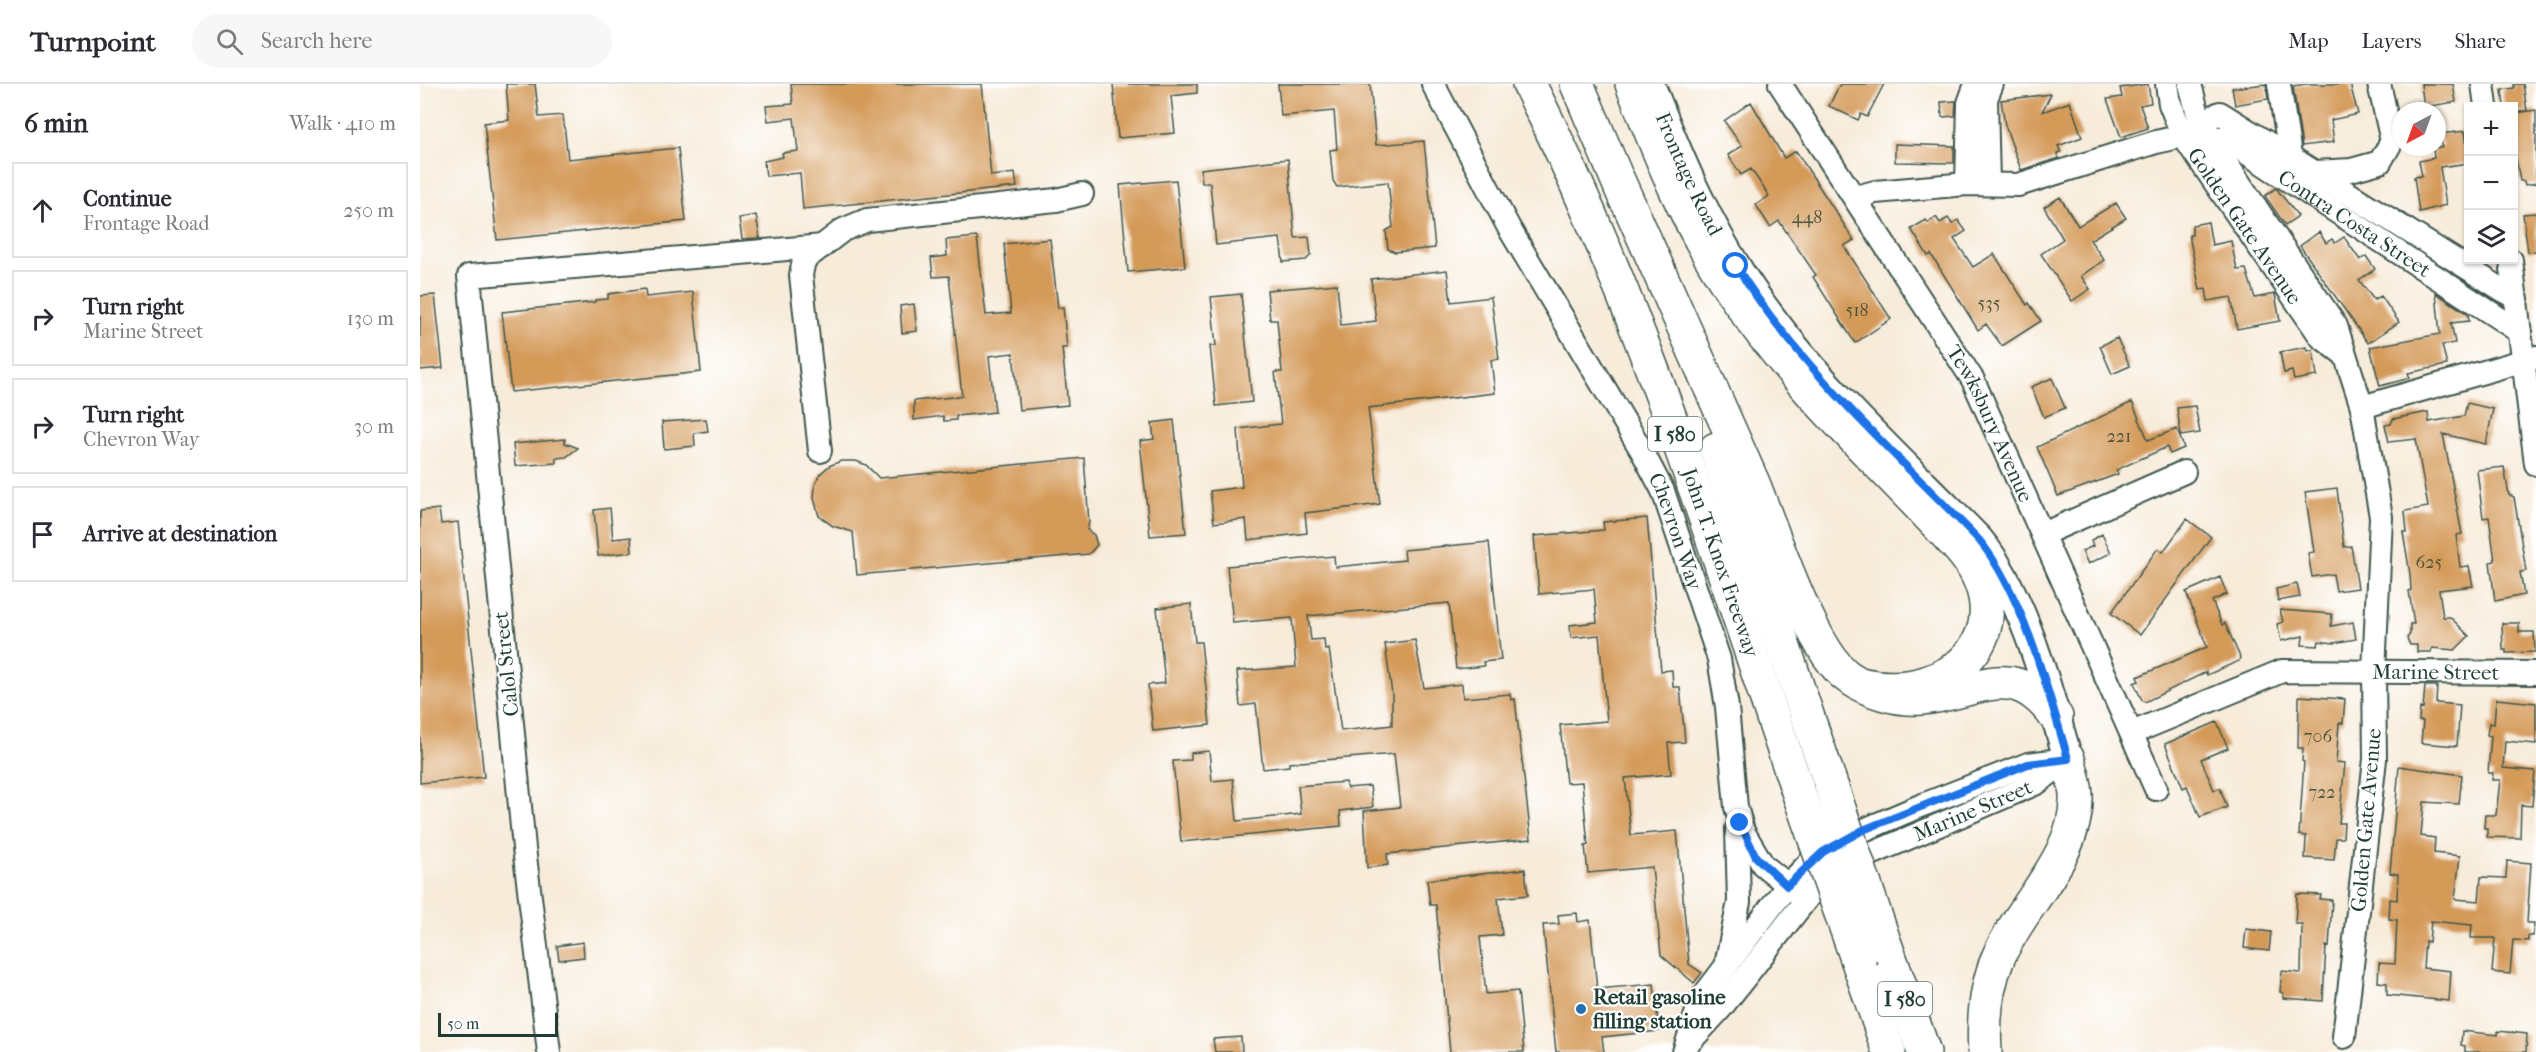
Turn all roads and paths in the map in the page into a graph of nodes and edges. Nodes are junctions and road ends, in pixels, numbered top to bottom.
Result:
1 (1433, 84) edge
2 (1529, 84) edge
3 (1577, 84) edge
4 (1632, 84) edge
5 (1650, 84) edge
6 (1780, 84) edge
7 (1976, 84) edge
8 (1992, 84) edge
9 (2167, 84) edge
10 (2190, 84) edge
11 (2279, 84) edge
12 (2379, 84) edge
13 (2483, 84) edge
14 (2485, 102) edge
15 (2191, 134) junction
16 (2290, 155) junction
17 (2315, 172) junction
18 (1618, 180) junction
19 (1978, 184) junction
20 (1082, 194) dead end
21 (1856, 197) junction
22 (823, 246) junction
23 (2512, 264) edge
24 (2517, 299) junction
25 (2520, 332) junction
26 (2530, 359) edge
27 (2362, 407) junction
28 (820, 451) dead end
29 (2536, 464) edge
30 (2184, 472) dead end
31 (2043, 534) junction
32 (2374, 672) junction
33 (2536, 673) edge
34 (1860, 684) junction
35 (2056, 717) junction
36 (2132, 733) junction
37 (2068, 759) junction
38 (2156, 789) dead end
39 (1736, 807) junction
40 (1796, 892) junction
41 (1723, 968) junction
42 (2344, 1037) dead end
43 (1686, 1049) edge
44 (549, 1052) edge
45 (1889, 1052) edge
46 (1924, 1052) edge
47 (1985, 1052) edge

1 - 39 street, Chevron Way
2 - 45 highway, John T. Knox Freeway / I 580, bridge
3 - 18 highway, John T. Knox Freeway / I 580
4 - 34 highway
5 - 35 main road, Frontage Road
6 - 21 street, Tewksbury Avenue
7 - 19 street
8 - 19 street
9 - 15 street, Golden Gate Avenue
10 - 15 street, Golden Gate Avenue
11 - 16 street
12 - 17 street
13 - 14 street
15 - 16 street, Contra Costa Street
15 - 19 street
15 - 25 street, Contra Costa Street
15 - 27 street, Golden Gate Avenue
16 - 17 street, Contra Costa Street
17 - 24 street, Contra Costa Street
18 - 34 highway
18 - 46 highway, John T. Knox Freeway / I 580, bridge
19 - 21 street
20 - 22 street
21 - 31 street, Tewksbury Avenue
22 - 28 street
22 - 44 street, Calol Street
23 - 24 street
24 - 25 street
25 - 26 street
26 - 27 street
26 - 29 street
27 - 32 street, Golden Gate Avenue
30 - 31 street
31 - 36 street, Tewksbury Avenue
32 - 33 street, Marine Street
32 - 36 street, Marine Street
32 - 42 street, Golden Gate Avenue
34 - 35 highway
35 - 37 main road, Frontage Road
36 - 38 street, Tewksbury Avenue
37 - 40 street, Marine Street
37 - 47 highway
39 - 40 street, Chevron Way
39 - 41 street
40 - 41 street, Marine Street
40 - 43 street, Marine Street
41 - 43 street, Marine Street

